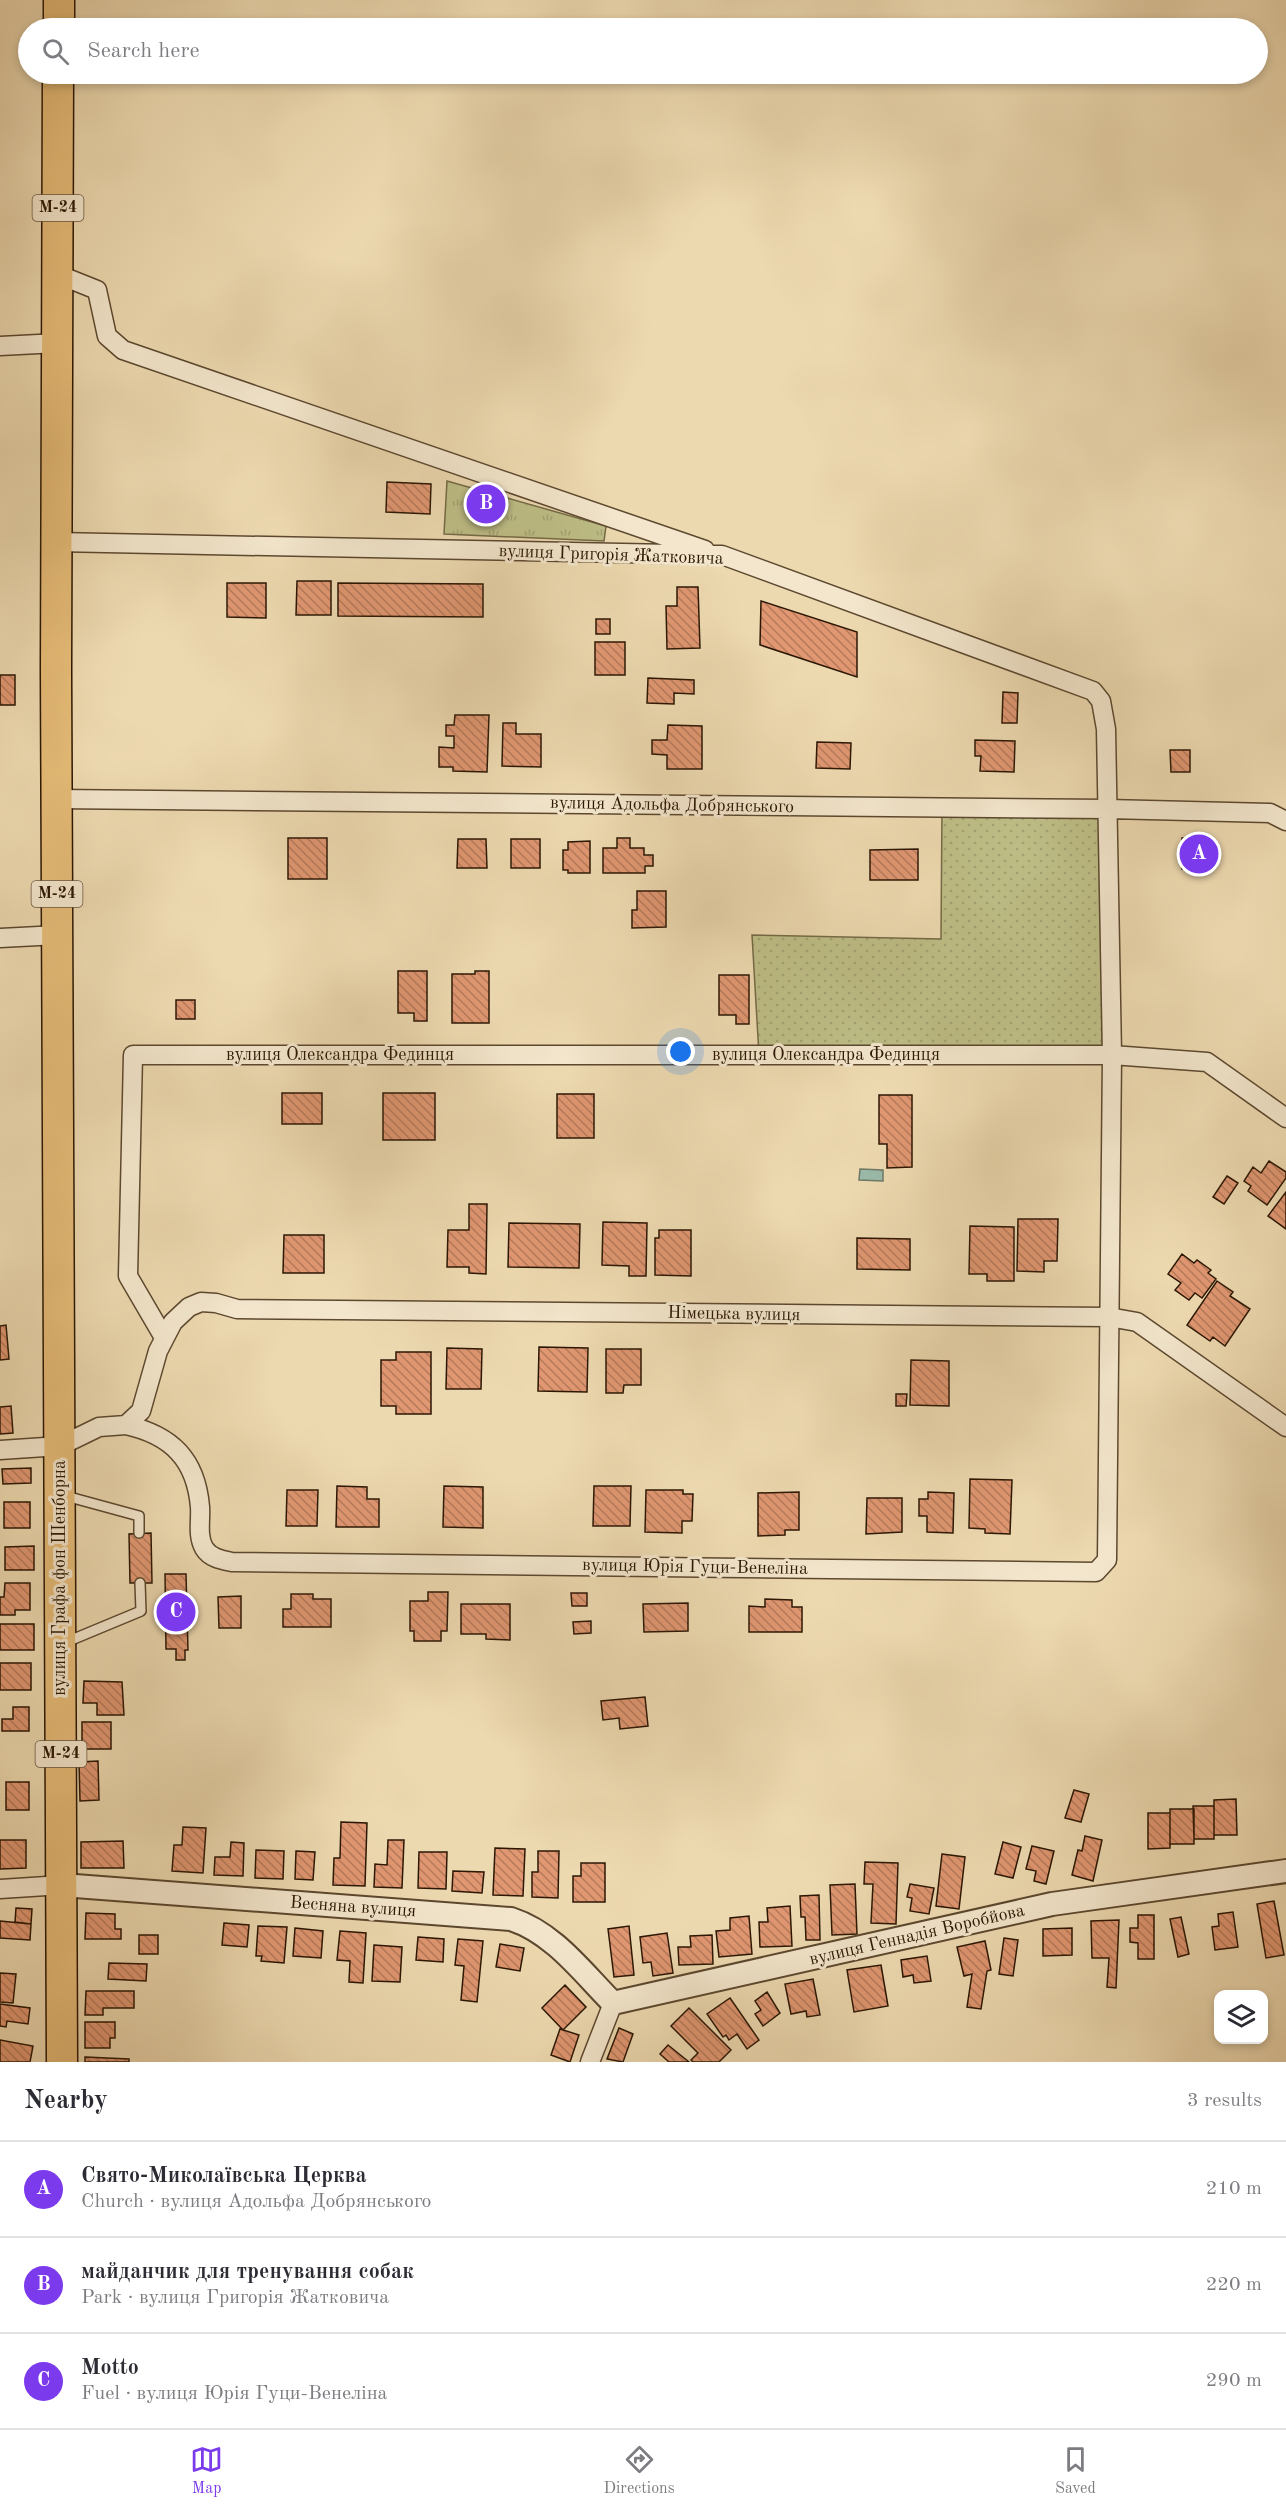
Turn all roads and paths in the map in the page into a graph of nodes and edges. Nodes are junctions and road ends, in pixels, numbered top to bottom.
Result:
1 (59, 0) edge
2 (59, 18) edge
3 (58, 84) edge
4 (57, 274) junction
5 (58, 343) junction
6 (0, 346) edge
7 (56, 542) junction
8 (722, 555) junction
9 (56, 799) junction
10 (1108, 809) junction
11 (1286, 821) edge
12 (58, 935) junction
13 (0, 938) edge
14 (1112, 1055) junction
15 (1286, 1118) edge
16 (1109, 1317) junction
17 (163, 1336) junction
18 (126, 1425) junction
19 (1286, 1427) edge
20 (60, 1446) junction
21 (0, 1450) edge
22 (61, 1495) junction
23 (139, 1533) dead end
24 (140, 1583) dead end
25 (59, 1645) junction
26 (1286, 1871) edge
27 (62, 1885) junction
28 (0, 1889) edge
29 (613, 2003) junction
30 (62, 2062) edge
31 (590, 2062) edge

1 - 2 highway
3 - 4 highway, М-24
4 - 5 highway, М-24
4 - 8 street
5 - 6 street
5 - 7 highway, М-24
7 - 8 street, вулиця Григорія Жатковича
7 - 9 highway, М-24
8 - 10 street, вулиця Григорія Жатковича
9 - 10 street, вулиця Адольфа Добрянського
9 - 12 highway, М-24
10 - 11 street, вулиця Адольфа Добрянського
10 - 14 street
12 - 13 street
12 - 20 highway, М-24
14 - 15 street, вулиця Олександра Фединця
14 - 16 street
14 - 17 street, вулиця Олександра Фединця
16 - 17 street, Німецька вулиця
16 - 18 street, вулиця Юрія Гуци-Венеліна
16 - 19 street, Німецька вулиця
17 - 18 street
18 - 20 street, вулиця Графа фон Шенборна
20 - 21 street
20 - 22 highway, вулиця Графа фон Шенборна / М-24
22 - 23 lane
22 - 25 highway, вулиця Графа фон Шенборна / М-24
24 - 25 lane
25 - 27 highway, вулиця Графа фон Шенборна / М-24
26 - 29 street, вулиця Геннадія Воробйова
27 - 28 street
27 - 29 street, Весняна вулиця
27 - 30 highway, вулиця Графа фон Шенборна / М-24
29 - 31 street

